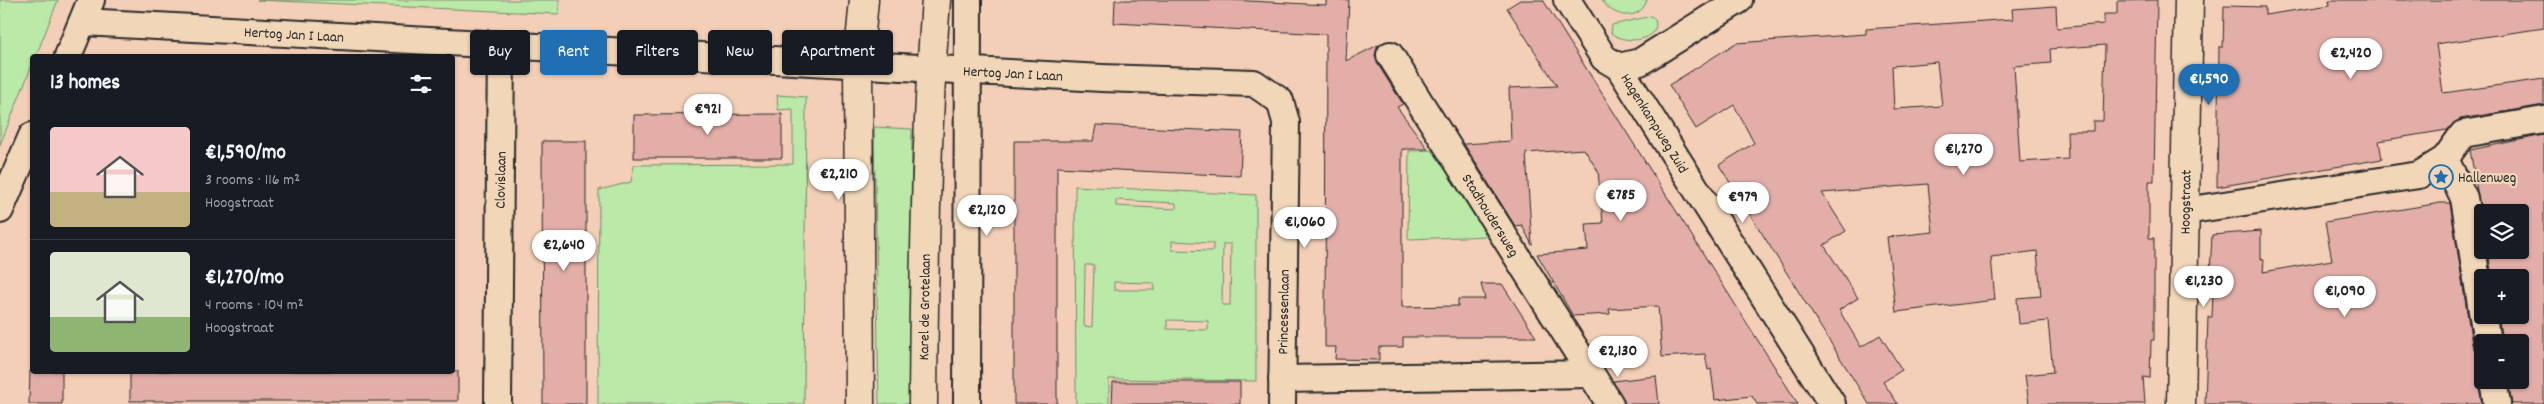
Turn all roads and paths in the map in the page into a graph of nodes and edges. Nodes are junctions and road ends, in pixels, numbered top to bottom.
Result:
1 (864, 0) edge
2 (936, 0) edge
3 (968, 0) edge
4 (1567, 0) edge
5 (1739, 0) edge
6 (2189, 0) edge
7 (87, 11) edge
8 (861, 30) edge
9 (470, 42) edge
10 (530, 47) edge
11 (69, 54) edge
12 (1390, 55) dead end
13 (782, 60) edge
14 (893, 66) edge
15 (1620, 67) junction
16 (931, 68) junction
17 (969, 70) junction
18 (501, 75) edge
19 (858, 75) edge
20 (1280, 101) joint
21 (2544, 120) edge
22 (30, 141) edge
23 (2445, 159) junction
24 (0, 210) edge
25 (2185, 211) junction
26 (2486, 334) edge
27 (1591, 374) junction
28 (2494, 389) edge
29 (1282, 391) edge
30 (498, 404) edge
31 (860, 404) edge
32 (923, 404) edge
33 (967, 404) edge
34 (1610, 404) edge
35 (1832, 404) edge
36 (2181, 404) edge
37 (2497, 404) edge

1 - 8 main road
2 - 16 main road, Karel de Grotelaan
3 - 17 street
4 - 15 street, Hagenkampweg Zuid
5 - 15 street
6 - 25 main road, Hoogstraat
7 - 9 street, Hertog Jan I Laan
7 - 11 street
10 - 13 street, Hertog Jan I Laan
12 - 27 street, Stadhoudersweg
14 - 16 street, Hertog Jan I Laan
15 - 35 street, Hagenkampweg Zuid
16 - 17 street, Hertog Jan I Laan
16 - 32 main road, Karel de Grotelaan
17 - 20 street, Hertog Jan I Laan
17 - 33 street
18 - 30 street, Clovislaan
19 - 31 main road
20 - 29 street, Princessenlaan
21 - 23 street
22 - 24 street
23 - 25 street
23 - 26 street
25 - 36 main road, Hoogstraat
27 - 29 street
27 - 34 street, Stadhoudersweg
28 - 37 street

